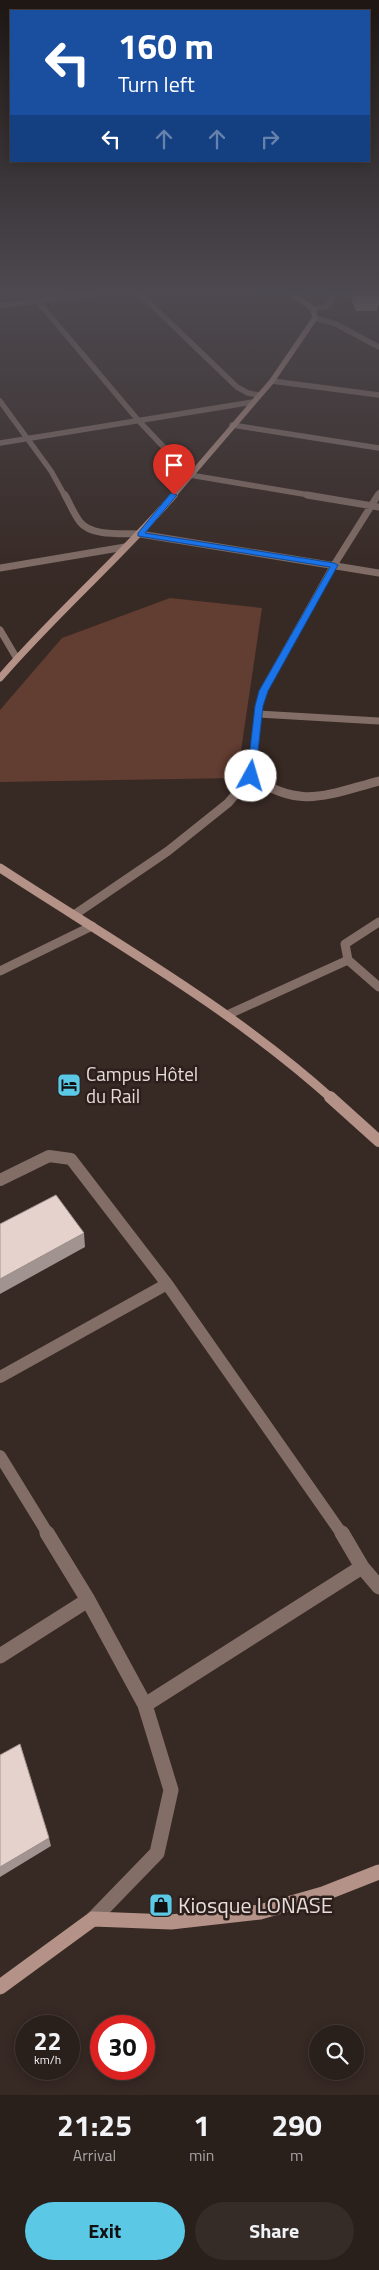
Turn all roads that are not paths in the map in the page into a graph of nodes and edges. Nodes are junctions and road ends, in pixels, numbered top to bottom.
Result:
1 (112, 389) edge
2 (240, 389) edge
3 (265, 389) edge
4 (331, 389) edge
5 (259, 395) junction
6 (379, 395) edge
7 (0, 401) edge
8 (253, 402) junction
9 (138, 420) junction
10 (232, 425) junction
11 (27, 438) junction
12 (0, 443) edge
13 (379, 448) edge
14 (190, 474) junction
15 (379, 494) edge
16 (375, 506) edge
17 (140, 534) junction
18 (125, 547) junction
19 (334, 565) junction
20 (0, 568) edge
21 (379, 573) edge
22 (0, 630) edge
23 (16, 657) junction
24 (0, 678) edge
25 (258, 714) junction
26 (379, 721) edge
27 (251, 776) junction
28 (378, 784) edge
29 (0, 868) edge
30 (74, 914) junction
31 (379, 922) edge
32 (92, 926) junction
33 (348, 960) junction
34 (0, 971) edge
35 (379, 987) edge
36 (227, 1015) junction
37 (379, 1141) edge
38 (0, 1180) edge
39 (167, 1284) junction
40 (0, 1377) edge
41 (0, 1456) edge
42 (362, 1567) junction
43 (379, 1587) edge
44 (88, 1600) junction
45 (0, 1656) edge
46 (145, 1705) junction
47 (379, 1872) edge
48 (93, 1920) junction
49 (0, 1987) edge

1 - 9 street
2 - 5 street
3 - 5 street
4 - 6 street
5 - 8 street
7 - 11 street
8 - 9 street
8 - 10 street
9 - 11 street
9 - 14 street
10 - 13 street
10 - 14 street
11 - 12 street
11 - 17 street
14 - 16 street
14 - 17 street
15 - 16 street
16 - 19 street
17 - 18 street
17 - 19 street
18 - 20 street
18 - 23 street
19 - 21 street
19 - 25 street
22 - 23 street
23 - 24 street
25 - 26 street
25 - 27 street
27 - 28 street
27 - 30 street
29 - 30 street
30 - 32 street
31 - 33 street
32 - 34 street
32 - 36 street
33 - 35 street
33 - 36 street
36 - 37 street
38 - 39 street
39 - 40 street
39 - 42 street
41 - 44 street
42 - 43 street
42 - 46 street
44 - 45 street
44 - 46 street
46 - 48 street
47 - 48 street
48 - 49 street

